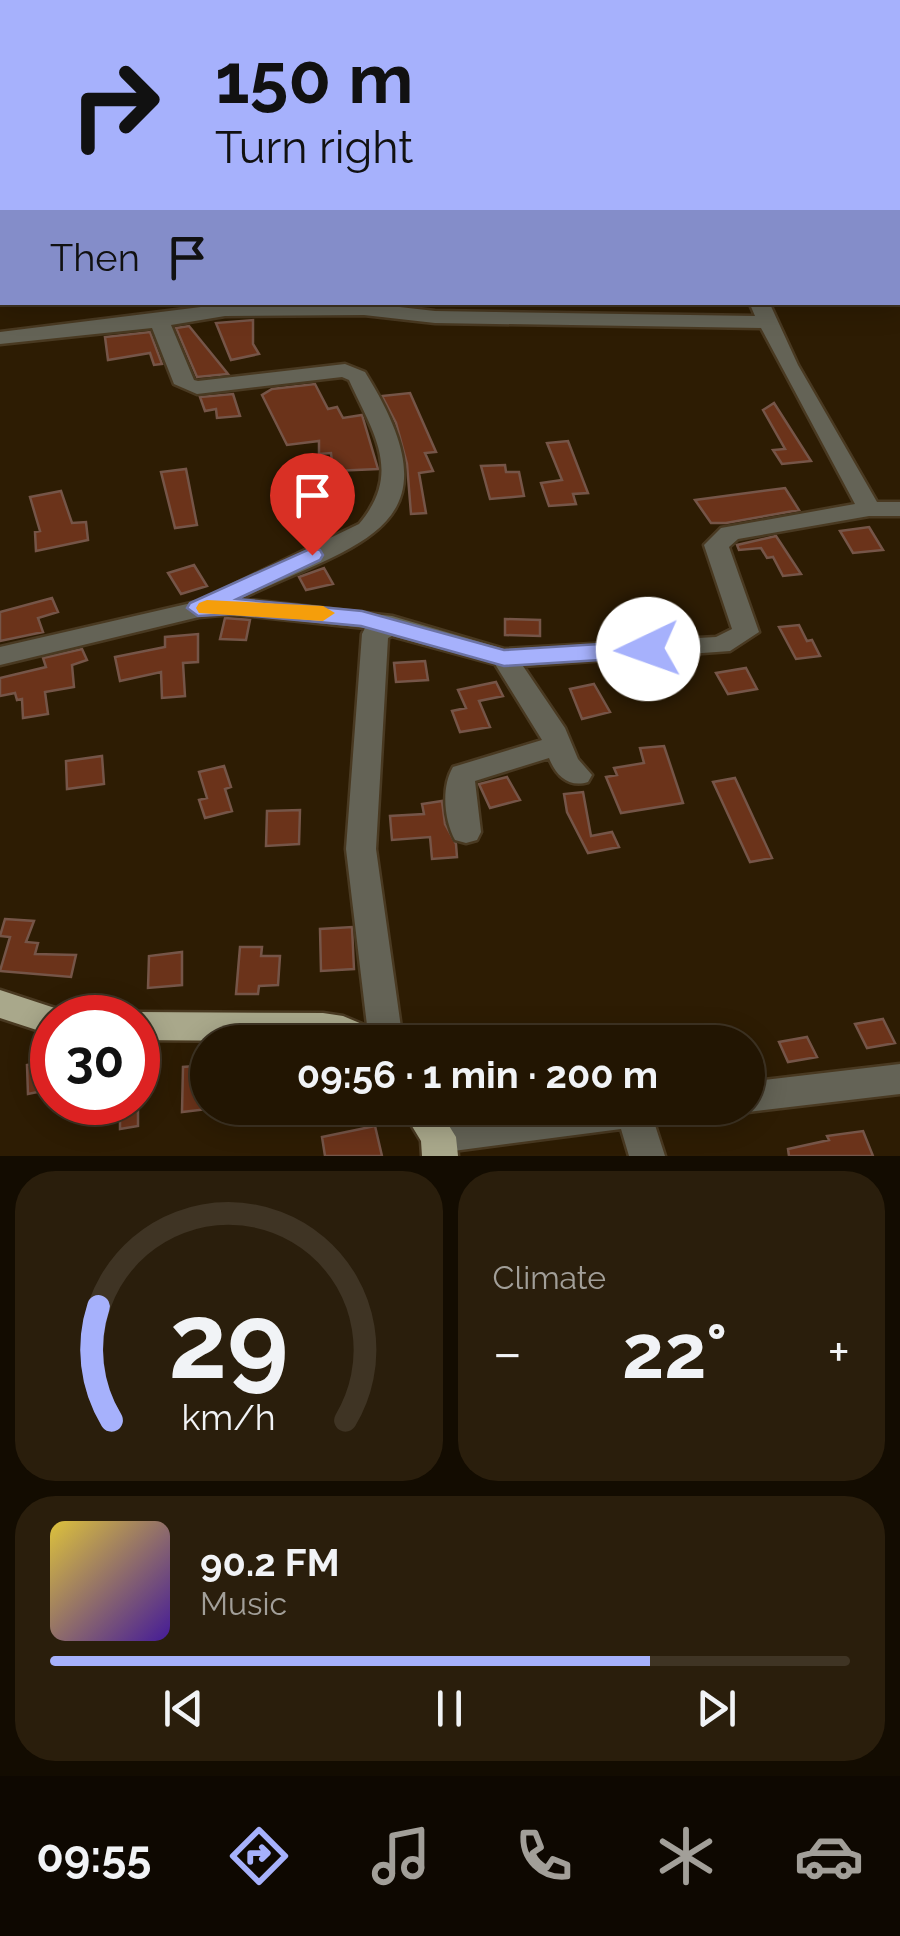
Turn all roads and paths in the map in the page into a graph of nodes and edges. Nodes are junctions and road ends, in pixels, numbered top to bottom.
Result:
1 (763, 312) edge
2 (159, 321) junction
3 (0, 338) edge
4 (869, 509) junction
5 (900, 509) edge
6 (198, 608) junction
7 (392, 624) junction
8 (0, 656) edge
9 (504, 658) junction
10 (558, 746) junction
11 (578, 775) dead end
12 (466, 832) dead end
13 (0, 1004) edge
14 (30, 1014) edge
15 (384, 1025) edge
16 (160, 1026) edge
17 (190, 1027) edge
18 (900, 1079) edge
19 (765, 1095) edge
20 (504, 1125) edge
21 (648, 1125) edge
22 (432, 1133) edge
23 (647, 1156) edge

1 - 2 street
1 - 4 street
2 - 3 street
2 - 6 street
4 - 5 street
4 - 9 street
6 - 7 street
6 - 8 street
7 - 9 street
7 - 15 street
9 - 10 street
10 - 11 street
10 - 12 street
13 - 14 main road
16 - 17 main road
18 - 19 street
20 - 22 street
21 - 23 street

